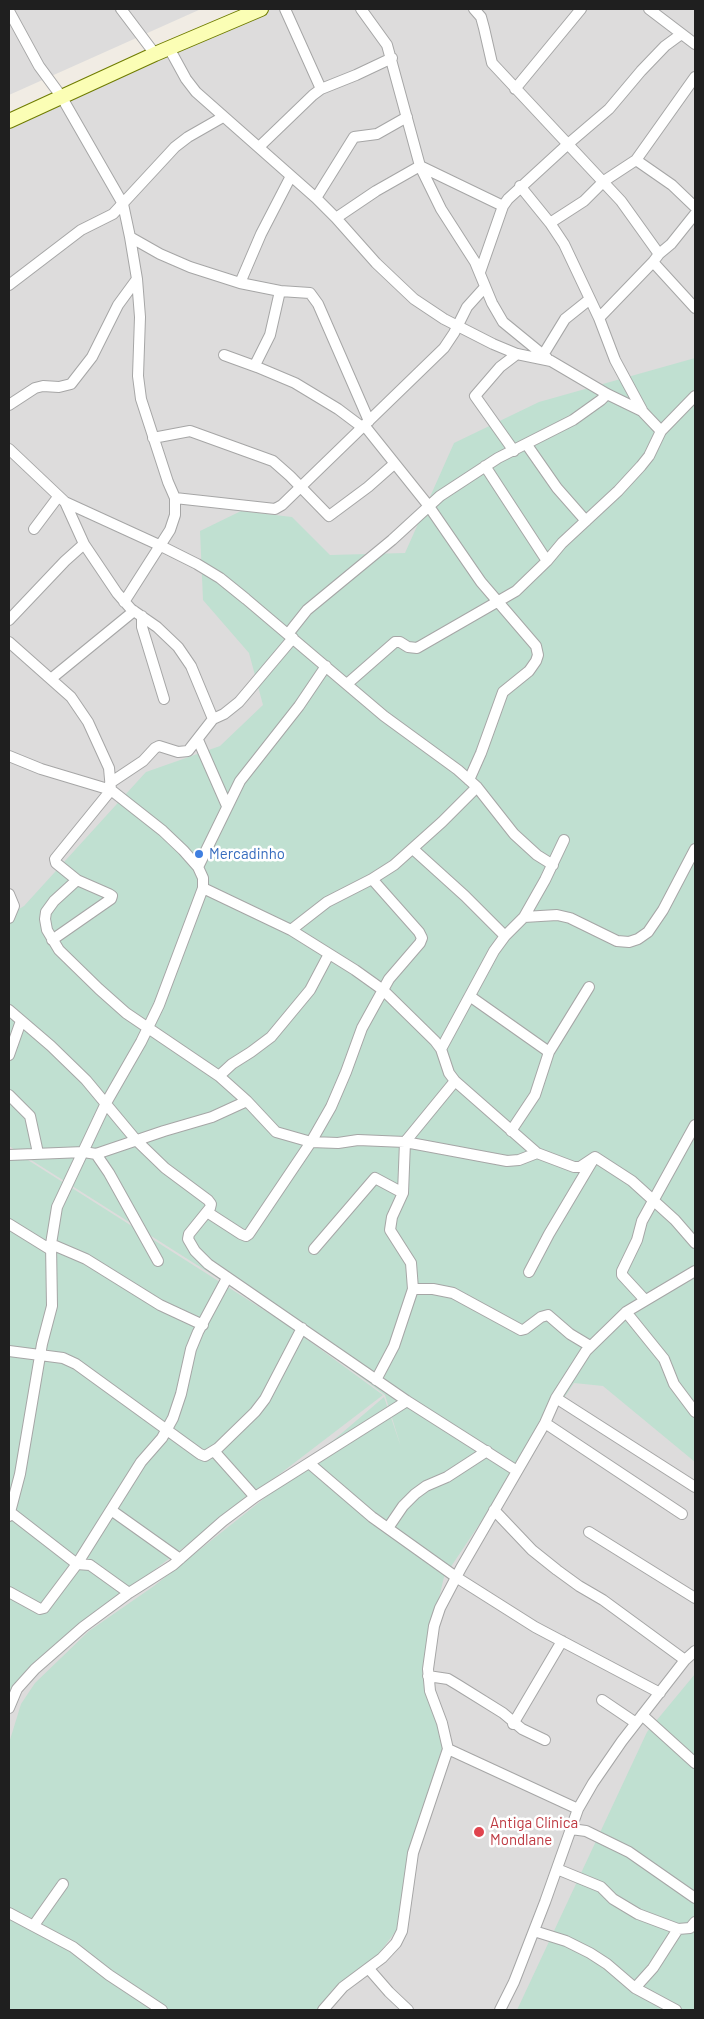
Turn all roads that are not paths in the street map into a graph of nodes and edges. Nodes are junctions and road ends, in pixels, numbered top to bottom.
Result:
1 (121, 9) edge
2 (261, 9) edge
3 (285, 9) edge
4 (361, 9) edge
5 (474, 9) edge
6 (581, 9) edge
7 (649, 9) edge
8 (9, 10) edge
9 (680, 35) junction
10 (695, 44) edge
11 (169, 48) junction
12 (155, 54) junction
13 (392, 58) junction
14 (695, 77) edge
15 (322, 89) junction
16 (515, 89) junction
17 (62, 96) junction
18 (223, 117) junction
19 (407, 117) junction
20 (9, 121) edge
21 (568, 144) junction
22 (259, 147) junction
23 (636, 160) junction
24 (420, 166) junction
25 (291, 176) junction
26 (604, 181) junction
27 (520, 186) junction
28 (316, 198) junction
29 (123, 204) junction
30 (503, 206) junction
31 (695, 207) edge
32 (695, 214) edge
33 (336, 218) junction
34 (550, 223) junction
35 (130, 237) junction
36 (656, 258) junction
37 (480, 272) junction
38 (137, 279) junction
39 (240, 283) junction
40 (9, 285) edge
41 (485, 287) junction
42 (280, 291) junction
43 (590, 299) junction
44 (695, 308) edge
45 (599, 318) junction
46 (458, 326) junction
47 (224, 354) dead end
48 (517, 354) junction
49 (547, 358) junction
50 (257, 367) junction
51 (607, 394) junction
52 (695, 396) edge
53 (9, 405) edge
54 (642, 411) junction
55 (365, 424) junction
56 (660, 431) junction
57 (153, 438) junction
58 (527, 445) junction
59 (9, 449) edge
60 (514, 451) junction
61 (394, 464) junction
62 (485, 466) junction
63 (301, 488) junction
64 (175, 498) junction
65 (62, 499) junction
66 (428, 505) junction
67 (586, 521) junction
68 (34, 529) dead end
69 (84, 544) junction
70 (159, 545) junction
71 (547, 561) junction
72 (124, 602) junction
73 (499, 602) junction
74 (138, 613) junction
75 (9, 620) edge
76 (290, 636) junction
77 (9, 642) edge
78 (326, 666) junction
79 (52, 678) junction
80 (347, 684) junction
81 (164, 699) dead end
82 (213, 719) junction
83 (198, 740) junction
84 (9, 756) edge
85 (473, 784) junction
86 (111, 787) junction
87 (227, 806) junction
88 (564, 840) dead end
89 (695, 848) edge
90 (413, 849) junction
91 (553, 865) junction
92 (198, 867) junction
93 (372, 879) junction
94 (77, 880) junction
95 (204, 888) junction
96 (9, 894) edge
97 (524, 917) junction
98 (9, 918) edge
99 (291, 930) junction
100 (505, 936) junction
101 (52, 940) junction
102 (329, 954) junction
103 (589, 987) dead end
104 (383, 990) junction
105 (470, 998) junction
106 (9, 1010) edge
107 (21, 1020) junction
108 (148, 1027) junction
109 (442, 1050) junction
110 (549, 1052) junction
111 (9, 1055) edge
112 (219, 1076) junction
113 (455, 1081) junction
114 (9, 1095) edge
115 (247, 1101) junction
116 (106, 1103) junction
117 (695, 1125) edge
118 (511, 1131) junction
119 (136, 1140) junction
120 (311, 1142) junction
121 (405, 1142) junction
122 (84, 1152) junction
123 (537, 1152) junction
124 (38, 1153) junction
125 (96, 1154) junction
126 (9, 1155) edge
127 (595, 1156) junction
128 (403, 1193) junction
129 (654, 1201) junction
130 (207, 1212) junction
131 (9, 1224) edge
132 (695, 1243) edge
133 (51, 1247) junction
134 (314, 1249) dead end
135 (158, 1262) dead end
136 (528, 1272) dead end
137 (693, 1276) edge
138 (227, 1278) junction
139 (413, 1289) junction
140 (645, 1300) junction
141 (626, 1312) junction
142 (202, 1325) junction
143 (302, 1328) junction
144 (590, 1346) junction
145 (9, 1350) edge
146 (41, 1354) junction
147 (376, 1380) junction
148 (556, 1398) junction
149 (407, 1401) junction
150 (695, 1412) edge
151 (545, 1423) junction
152 (167, 1429) junction
153 (214, 1451) junction
154 (487, 1451) junction
155 (309, 1463) junction
156 (516, 1471) junction
157 (695, 1487) edge
158 (11, 1497) edge
159 (255, 1497) junction
160 (111, 1510) junction
161 (494, 1510) junction
162 (9, 1514) edge
163 (682, 1514) dead end
164 (388, 1528) junction
165 (589, 1532) dead end
166 (180, 1559) junction
167 (77, 1564) junction
168 (456, 1577) junction
169 (9, 1592) edge
170 (129, 1593) junction
171 (695, 1598) edge
172 (562, 1641) junction
173 (695, 1651) edge
174 (685, 1660) junction
175 (428, 1676) junction
176 (660, 1693) junction
177 (602, 1700) dead end
178 (9, 1708) edge
179 (639, 1719) junction
180 (513, 1724) junction
181 (545, 1740) dead end
182 (448, 1749) junction
183 (695, 1763) edge
184 (578, 1809) junction
185 (571, 1829) junction
186 (557, 1869) junction
187 (63, 1884) dead end
188 (695, 1898) edge
189 (9, 1913) edge
190 (695, 1922) edge
191 (34, 1925) junction
192 (678, 1929) junction
193 (534, 1931) junction
194 (370, 1970) junction
195 (635, 1988) junction
196 (162, 2010) edge
197 (324, 2010) edge
198 (408, 2010) edge
199 (500, 2010) edge
200 (676, 2010) edge

1 - 12 street
2 - 11 main road
3 - 15 street
4 - 13 street
5 - 16 street
6 - 16 street
7 - 9 street
8 - 17 street
9 - 10 street
9 - 21 street
11 - 12 main road
11 - 18 street
12 - 17 main road
13 - 15 street
13 - 19 street
14 - 23 street
15 - 22 street
16 - 21 street
17 - 20 main road
17 - 29 street
18 - 22 street
18 - 29 street
19 - 24 street
19 - 28 street
21 - 26 street
21 - 27 street
22 - 25 street
23 - 26 street
23 - 31 street
24 - 30 street
24 - 33 street
24 - 37 street
25 - 28 street
25 - 39 street
26 - 34 street
26 - 36 street
27 - 30 street
27 - 34 street
28 - 33 street
29 - 35 street
29 - 40 street
30 - 37 street
32 - 36 street
33 - 46 street
34 - 43 street
35 - 38 street
35 - 39 street
36 - 44 street
36 - 45 street
37 - 41 street
38 - 53 street
38 - 57 street
39 - 42 street
41 - 46 street
41 - 49 street
42 - 50 street
42 - 55 street
43 - 45 street
43 - 49 street
45 - 54 street
46 - 48 street
46 - 55 street
47 - 50 street
48 - 49 street
48 - 60 street
49 - 51 street
50 - 55 street
51 - 54 street
51 - 58 street
52 - 56 street
54 - 56 street
55 - 61 street
55 - 63 street
56 - 67 street
57 - 63 street
57 - 64 street
58 - 60 street
58 - 67 street
59 - 65 street
60 - 62 street
61 - 63 street
61 - 66 street
62 - 66 street
62 - 71 street
63 - 64 street
64 - 70 street
65 - 68 street
65 - 69 street
65 - 70 street
66 - 73 street
66 - 76 street
67 - 71 street
69 - 72 street
69 - 75 street
70 - 72 street
70 - 76 street
71 - 73 street
72 - 74 street
73 - 80 street
73 - 85 street
74 - 79 street
74 - 81 street
74 - 82 street
76 - 78 street
76 - 82 street
77 - 79 street
78 - 80 street
78 - 87 street
79 - 86 street
80 - 85 street
82 - 83 street
83 - 86 street
83 - 87 street
84 - 86 street
85 - 90 street
85 - 91 street
86 - 92 street
86 - 94 street
87 - 92 street
88 - 91 street
89 - 97 street
90 - 93 street
90 - 100 street
91 - 97 street
92 - 95 street
93 - 99 street
93 - 104 street
94 - 101 street
94 - 101 street
95 - 99 street
95 - 108 street
96 - 98 street
97 - 100 street
99 - 102 street
100 - 105 street
101 - 108 street
102 - 104 street
102 - 112 street
103 - 110 street
104 - 109 street
104 - 120 street
105 - 109 street
105 - 110 street
106 - 107 street
107 - 111 street
107 - 116 street
108 - 112 street
108 - 116 street
109 - 113 street
110 - 118 street
112 - 115 street
113 - 118 street
113 - 121 street
114 - 124 street
115 - 119 street
115 - 120 street
116 - 119 street
116 - 122 street
117 - 129 street
118 - 123 street
119 - 125 street
119 - 130 street
120 - 121 street
120 - 130 street
121 - 123 street
121 - 128 street
122 - 124 street
122 - 125 street
122 - 133 street
123 - 127 street
124 - 126 street
125 - 135 street
127 - 129 street
127 - 136 street
128 - 134 street
128 - 139 street
129 - 132 street
129 - 140 street
130 - 138 street
131 - 133 street
133 - 142 street
133 - 146 street
137 - 140 street
138 - 142 street
138 - 143 street
139 - 144 street
139 - 147 street
140 - 141 street
141 - 144 street
141 - 150 street
142 - 152 street
143 - 147 street
143 - 153 street
144 - 148 street
145 - 146 street
146 - 152 street
146 - 158 street
147 - 149 street
148 - 151 street
148 - 157 street
149 - 154 street
149 - 155 street
151 - 156 street
151 - 163 street
152 - 153 street
152 - 160 street
153 - 159 street
154 - 156 street
154 - 164 street
155 - 159 street
155 - 164 street
156 - 161 street
158 - 162 street
159 - 166 street
160 - 166 street
160 - 167 street
161 - 168 street
161 - 174 street
162 - 167 street
164 - 168 street
165 - 171 street
166 - 170 street
167 - 169 street
167 - 170 street
168 - 172 street
168 - 175 street
170 - 178 street
172 - 176 street
172 - 180 street
173 - 174 street
174 - 176 street
175 - 180 street
175 - 182 street
176 - 179 street
177 - 179 street
179 - 183 street
179 - 184 street
180 - 181 street
182 - 184 street
182 - 194 street
184 - 185 street
185 - 186 street
185 - 188 street
186 - 192 street
186 - 193 street
187 - 191 street
189 - 191 street
190 - 192 street
191 - 196 street
192 - 195 street
193 - 195 street
193 - 199 street
194 - 197 street
194 - 198 street
195 - 200 street

